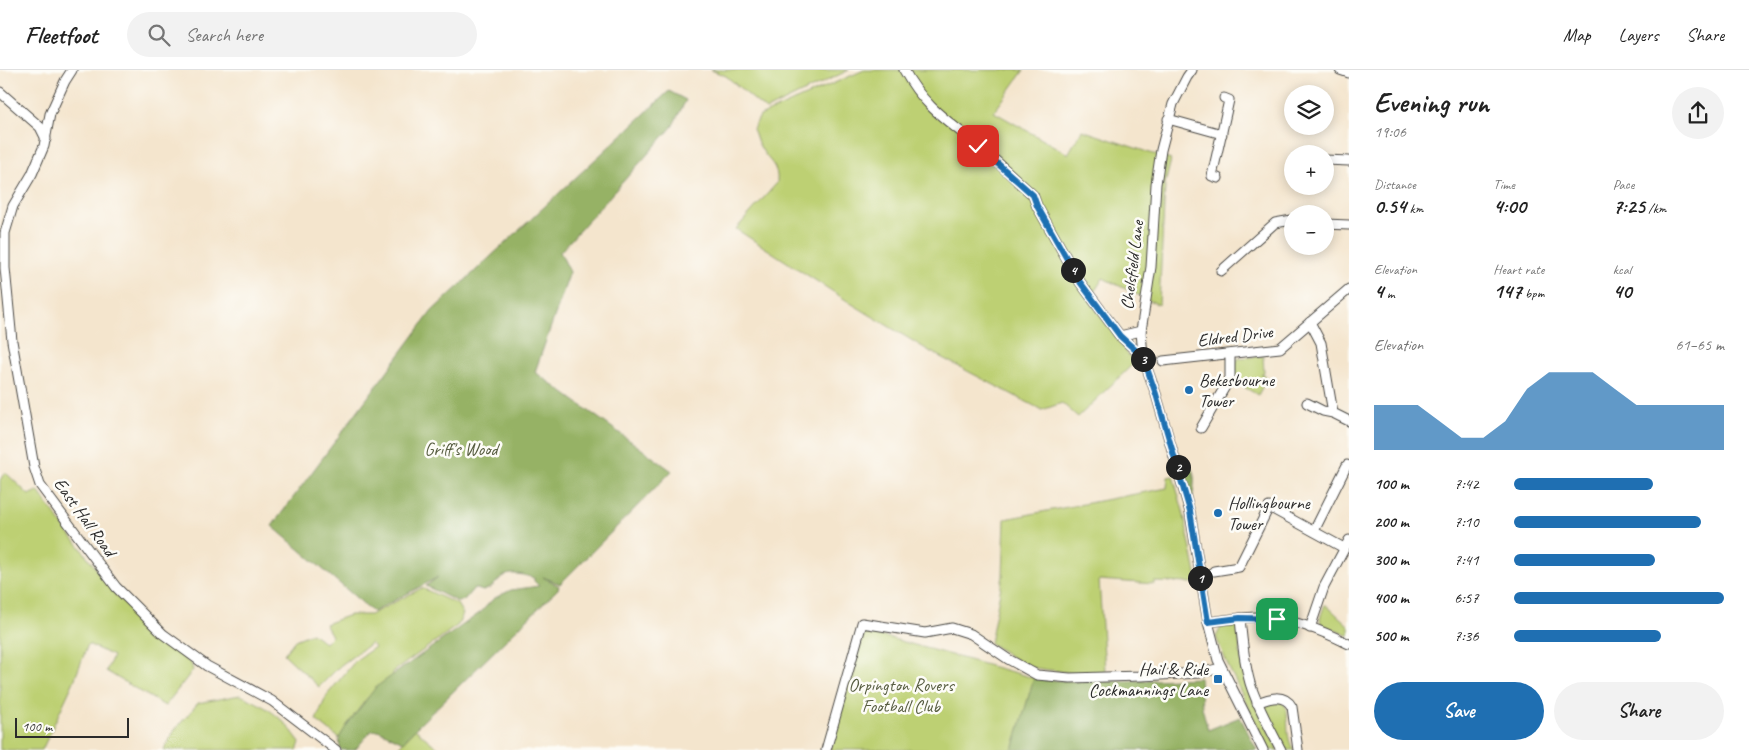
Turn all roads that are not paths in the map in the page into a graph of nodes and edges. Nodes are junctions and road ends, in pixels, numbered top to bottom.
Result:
1 (72, 70) edge
2 (904, 70) edge
3 (1192, 70) edge
4 (1340, 70) edge
5 (1349, 73) edge
6 (0, 92) edge
7 (1224, 98) dead end
8 (50, 114) junction
9 (1168, 119) junction
10 (36, 124) junction
11 (1222, 134) junction
12 (46, 140) junction
13 (1334, 160) edge
14 (1349, 161) edge
15 (1218, 178) dead end
16 (1284, 222) edge
17 (1334, 224) edge
18 (1349, 224) edge
19 (1221, 271) dead end
20 (1349, 288) edge
21 (1310, 322) junction
22 (1140, 331) junction
23 (1120, 336) junction
24 (1230, 354) junction
25 (1143, 357) junction
26 (1163, 361) dead end
27 (1307, 403) dead end
28 (1333, 412) junction
29 (1349, 421) edge
30 (1201, 428) dead end
31 (1347, 465) dead end
32 (1314, 531) junction
33 (1347, 544) edge
34 (1214, 571) dead end
35 (1240, 618) junction
36 (1208, 622) junction
37 (1310, 628) junction
38 (1349, 644) edge
39 (1221, 668) junction
40 (1257, 703) junction
41 (336, 750) edge
42 (826, 750) edge
43 (1264, 750) edge
44 (1281, 750) edge
45 (1298, 750) edge

1 - 8 street
2 - 23 street
3 - 9 street, Chelsfield Lane
4 - 5 street
6 - 10 street
7 - 11 street
8 - 10 street
8 - 12 street, East Hall Road
9 - 11 street
9 - 22 street, Chelsfield Lane
10 - 12 street
11 - 15 street
12 - 41 street, East Hall Road
13 - 14 street
16 - 19 street
17 - 18 street
20 - 21 street, Eldred Drive
21 - 24 street, Eldred Drive
21 - 28 street
22 - 23 street
22 - 25 street, Chelsfield Lane
23 - 25 street
24 - 26 street, Eldred Drive
24 - 30 street
25 - 36 street, Chelsfield Lane
27 - 28 street
28 - 29 street
31 - 32 street
32 - 33 street
32 - 34 street
33 - 37 street
35 - 36 street
35 - 37 street
35 - 40 street
36 - 39 street, Chelsfield Lane
37 - 38 street
39 - 42 street
39 - 43 street, Chelsfield Lane
40 - 44 street
40 - 45 street

